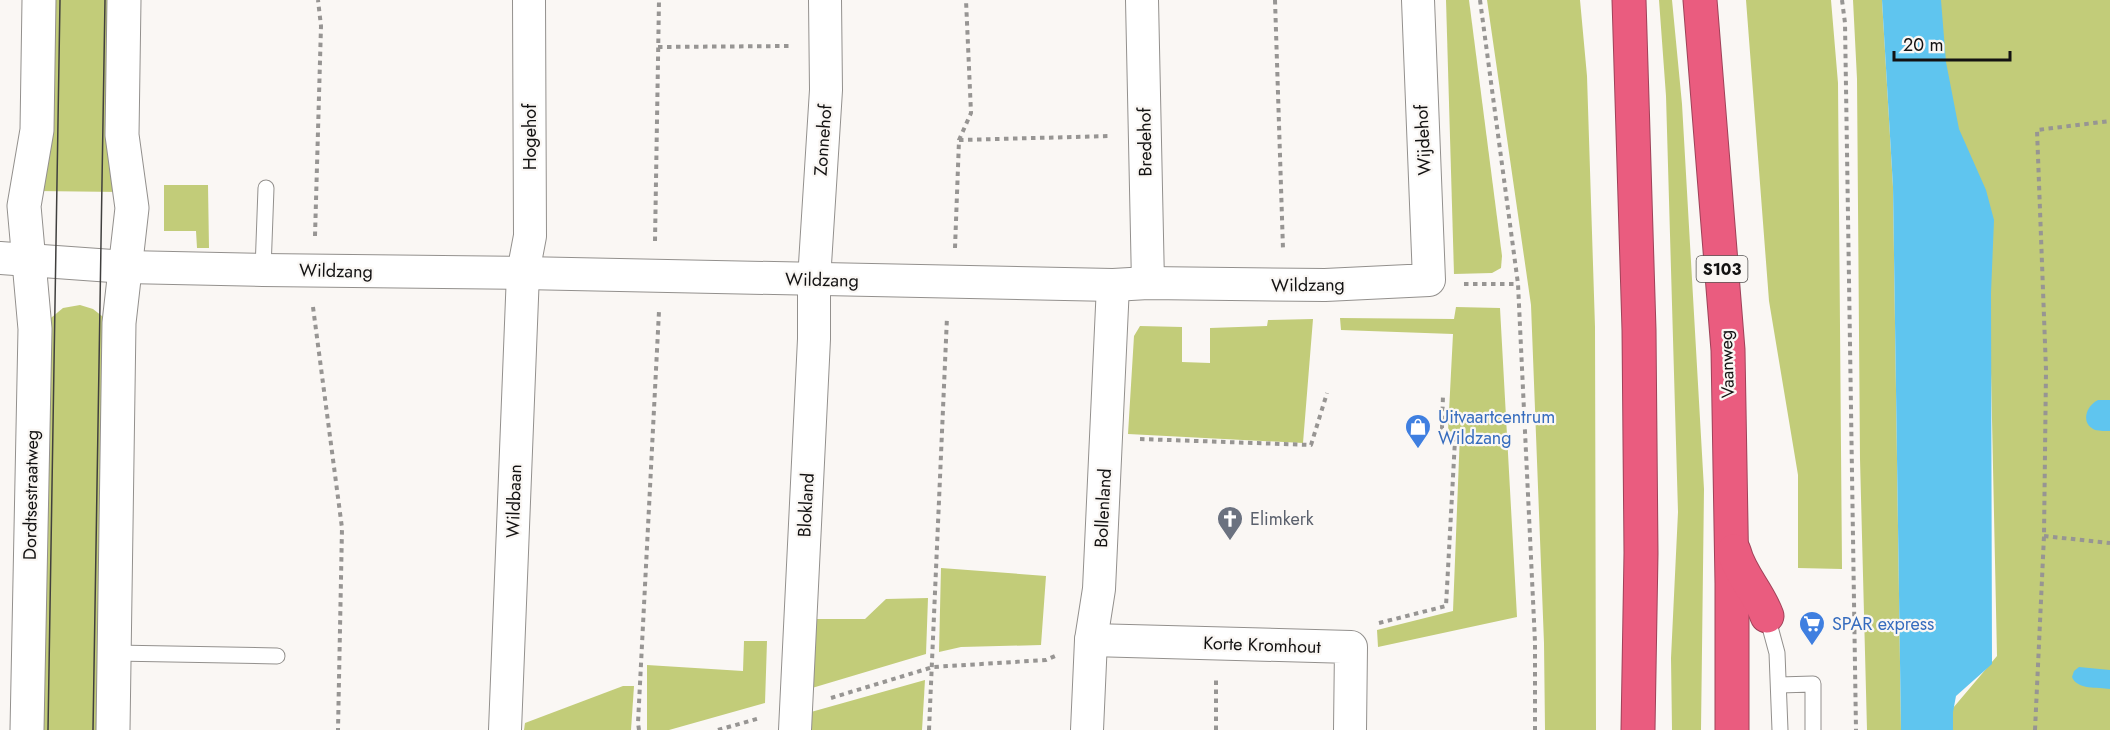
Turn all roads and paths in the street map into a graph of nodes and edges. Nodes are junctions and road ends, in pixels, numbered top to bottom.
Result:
1 (39, 0) edge
2 (124, 0) edge
3 (318, 0) edge
4 (529, 0) edge
5 (659, 0) edge
6 (825, 0) edge
7 (966, 0) edge
8 (1142, 0) edge
9 (1275, 0) edge
10 (1418, 0) edge
11 (1480, 0) edge
12 (1629, 0) edge
13 (1700, 0) edge
14 (1842, 0) edge
15 (825, 46) junction
16 (658, 47) junction
17 (2110, 121) edge
18 (1145, 135) junction
19 (959, 140) junction
20 (266, 188) dead end
21 (12, 258) edge
22 (126, 267) junction
23 (263, 270) junction
24 (314, 270) junction
25 (523, 273) junction
26 (655, 276) junction
27 (814, 280) junction
28 (948, 280) junction
29 (1429, 280) junction
30 (1148, 283) junction
31 (1113, 285) junction
32 (1518, 285) junction
33 (1284, 286) junction
34 (1327, 393) dead end
35 (1443, 395) dead end
36 (1106, 437) junction
37 (2044, 536) junction
38 (1732, 538) junction
39 (2110, 543) edge
40 (1767, 616) joint
41 (1091, 640) junction
42 (1217, 643) junction
43 (1351, 647) junction
44 (114, 653) junction
45 (278, 656) dead end
46 (933, 667) junction
47 (1779, 685) junction
48 (795, 719) edge
49 (27, 730) edge
50 (112, 730) edge
51 (338, 730) edge
52 (505, 730) edge
53 (639, 730) edge
54 (718, 730) edge
55 (929, 730) edge
56 (1087, 730) edge
57 (1216, 730) edge
58 (1350, 730) edge
59 (1535, 730) edge
60 (1638, 730) edge
61 (1732, 730) edge
62 (1780, 730) edge
63 (1813, 730) edge
64 (1856, 730) edge
65 (2035, 730) edge

1 - 21 street, Dordtsestraatweg
2 - 22 street
3 - 24 path
4 - 25 street, Hogehof
5 - 16 path
6 - 15 street, Zonnehof
7 - 19 path
8 - 18 street, Bredehof
9 - 33 path
10 - 29 street, Wijdehof
11 - 32 path
12 - 60 highway
13 - 38 highway, Vaanweg / S103
14 - 64 path
15 - 16 path
15 - 27 street, Zonnehof
16 - 26 path
17 - 37 path
18 - 19 path
18 - 30 street, Bredehof
19 - 28 path
20 - 23 lane
21 - 22 street
21 - 49 street, Dordtsestraatweg
22 - 23 street, Wildzang
22 - 44 street
23 - 24 street, Wildzang
24 - 25 street, Wildzang
24 - 51 path
25 - 26 street, Wildzang
25 - 52 street, Wildbaan
26 - 27 street, Wildzang
26 - 53 path
27 - 28 street, Wildzang
27 - 48 street, Blokland
28 - 31 street, Wildzang
28 - 46 path
29 - 32 path
29 - 33 street, Wildzang
30 - 31 street, Wildzang
30 - 33 street, Wildzang
31 - 36 street, Bollenland
32 - 59 path
34 - 36 path
35 - 43 path
36 - 41 street, Bollenland
37 - 39 path
37 - 65 path
38 - 40 highway
38 - 61 highway, Vaanweg / S103
40 - 47 lane
41 - 42 street, Korte Kromhout
41 - 46 path
41 - 56 street, Bollenland
42 - 43 street, Korte Kromhout
42 - 57 path
43 - 58 street
44 - 45 lane
44 - 50 street
46 - 48 path
46 - 55 path
47 - 62 lane
47 - 63 lane
48 - 54 path

